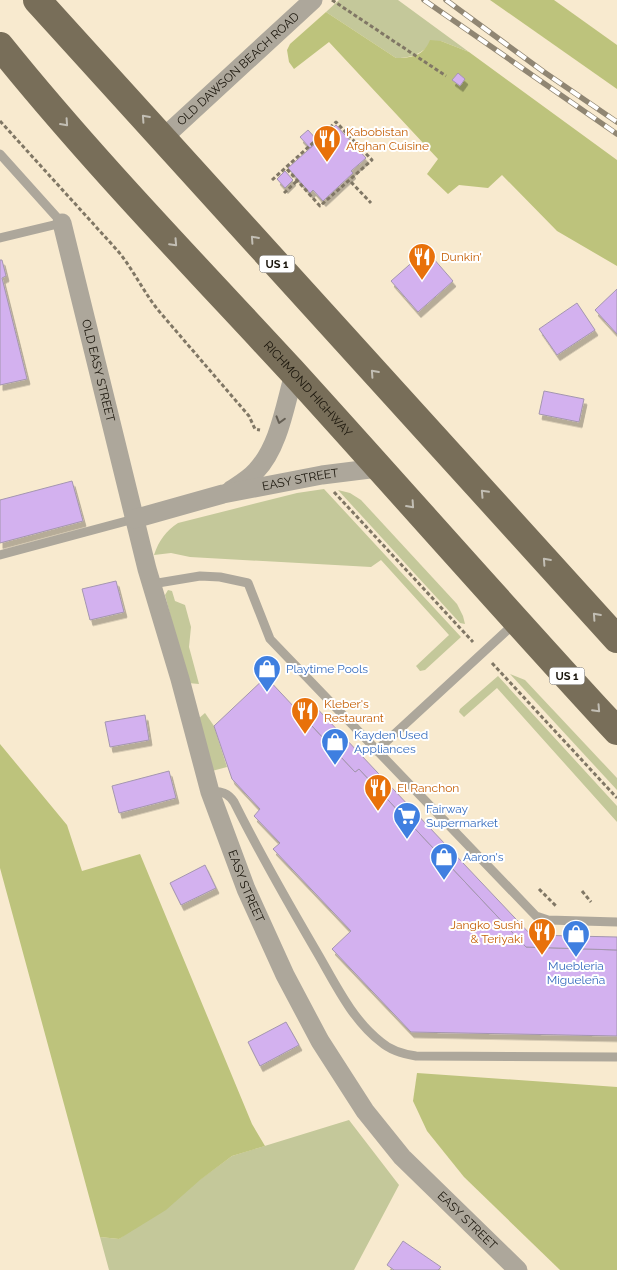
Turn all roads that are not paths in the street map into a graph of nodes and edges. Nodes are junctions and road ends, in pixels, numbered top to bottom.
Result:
1 (37, 0) edge
2 (314, 0) edge
3 (0, 46) edge
4 (163, 138) junction
5 (0, 154) edge
6 (62, 223) junction
7 (0, 238) edge
8 (294, 374) junction
9 (378, 468) junction
10 (223, 494) junction
11 (134, 518) junction
12 (0, 555) edge
13 (152, 584) junction
14 (516, 622) junction
15 (617, 639) edge
16 (617, 731) edge
17 (376, 751) junction
18 (210, 792) junction
19 (617, 922) edge
20 (617, 1057) edge
21 (518, 1270) edge

4 -> 1 main road, US 1
2 - 4 street, OLD DAWSON BEACH ROAD
3 -> 8 main road, RICHMOND HIGHWAY / US 1
15 -> 4 main road, US 1
5 - 6 lane
6 - 7 lane
6 - 11 street, OLD EASY STREET
8 - 9 main road, RICHMOND HIGHWAY / US 1
8 -> 10 street, EASY STREET
9 - 10 street, EASY STREET
9 -> 14 main road, RICHMOND HIGHWAY / US 1
10 - 11 street, EASY STREET
11 - 12 lane
11 - 13 street, EASY STREET
13 - 17 lane
13 - 18 street, EASY STREET
14 -> 16 main road, RICHMOND HIGHWAY / US 1
14 - 17 lane
17 - 19 lane
18 - 20 lane
18 - 21 street, EASY STREET

